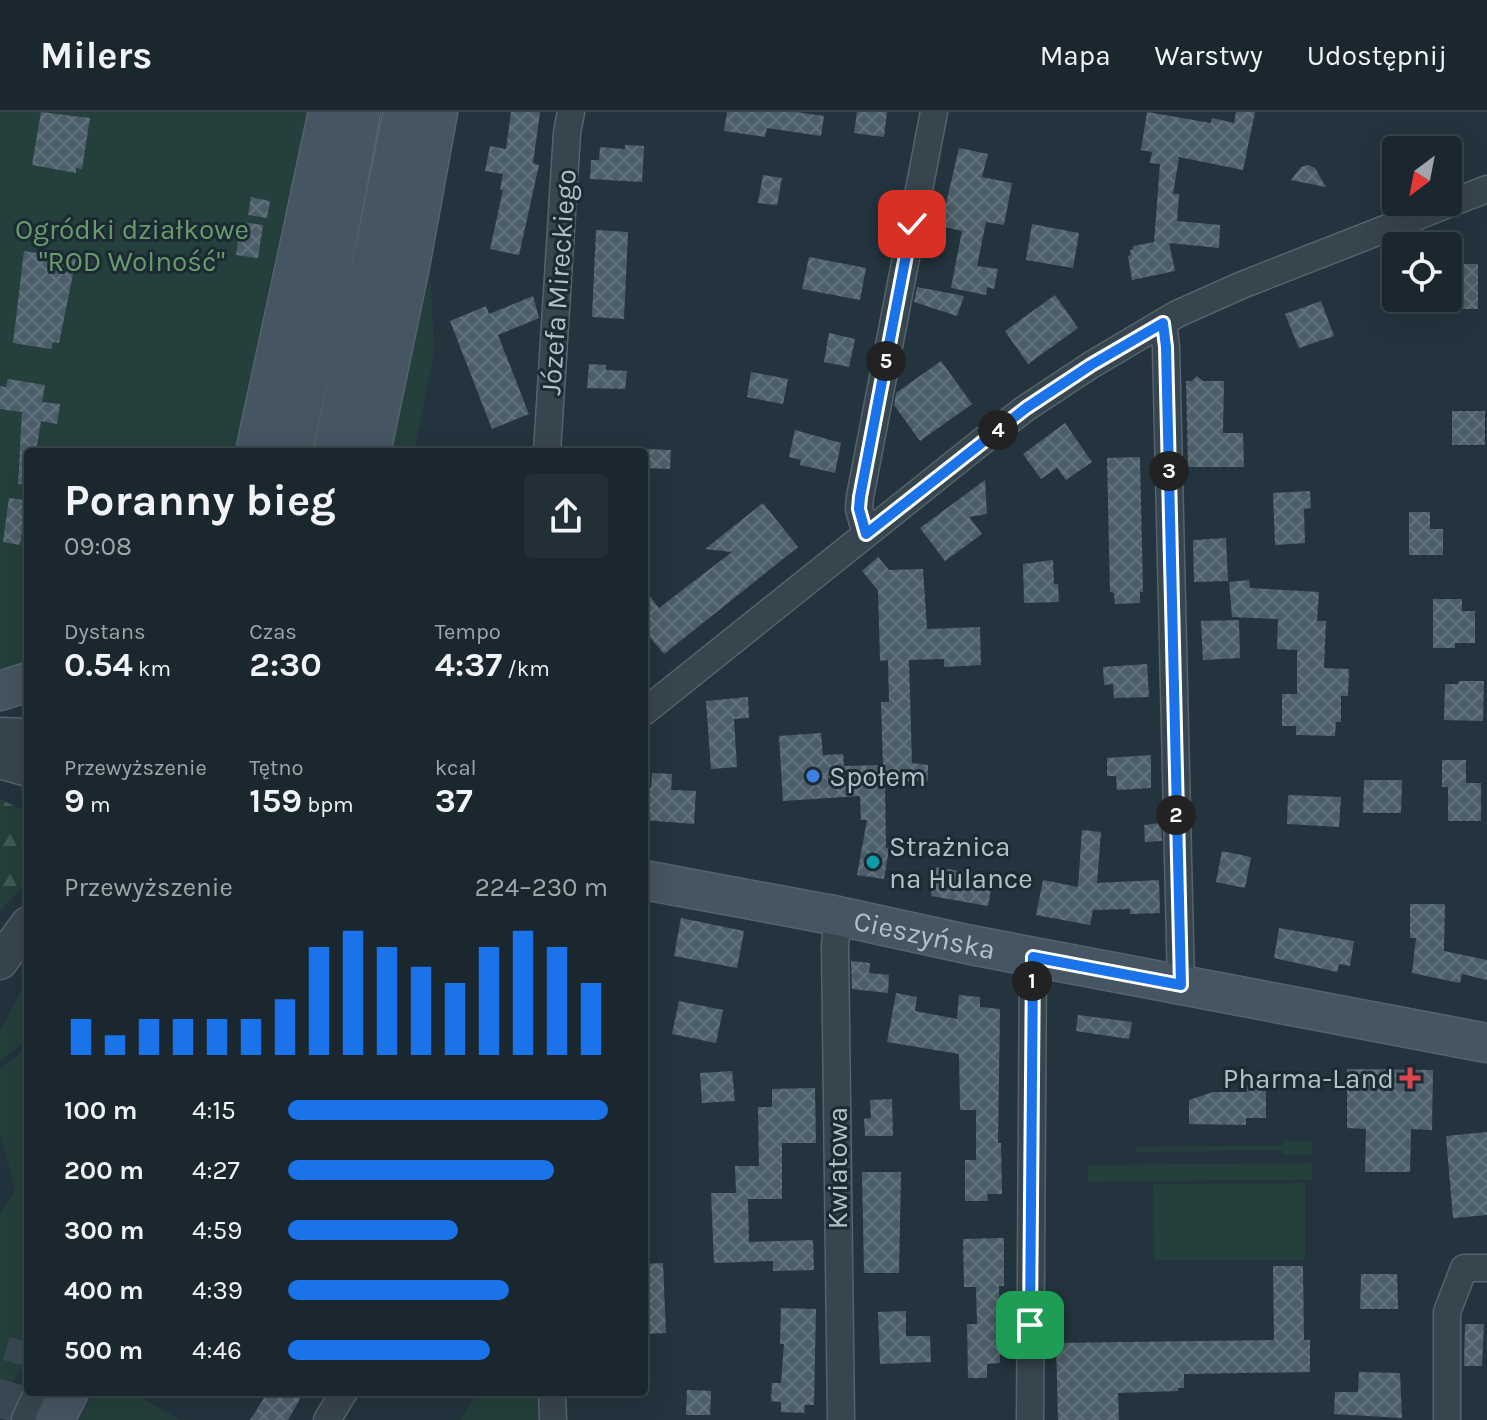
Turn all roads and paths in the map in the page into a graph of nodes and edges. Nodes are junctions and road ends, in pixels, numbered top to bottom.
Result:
1 (328, 112) edge
2 (361, 112) edge
3 (403, 112) edge
4 (438, 112) edge
5 (571, 112) edge
6 (934, 112) edge
7 (1487, 189) edge
8 (1163, 323) junction
9 (256, 448) edge
10 (294, 448) edge
11 (334, 448) edge
12 (372, 448) edge
13 (547, 448) edge
14 (866, 534) junction
15 (24, 683) edge
16 (0, 691) edge
17 (648, 709) edge
18 (0, 735) edge
19 (24, 736) edge
20 (0, 761) edge
21 (24, 768) edge
22 (648, 881) edge
23 (838, 916) junction
24 (1033, 957) junction
25 (1181, 985) junction
26 (1487, 1043) edge
27 (1476, 1268) edge
28 (40, 1396) edge
29 (67, 1396) edge
30 (342, 1396) edge
31 (552, 1396) edge
32 (29, 1420) edge
33 (55, 1420) edge
34 (327, 1420) edge
35 (553, 1420) edge
36 (841, 1420) edge
37 (1030, 1420) edge
38 (1447, 1420) edge

1 - 9 main road
2 - 10 main road
3 - 11 main road
4 - 12 main road
5 - 13 street, Józefa Mireckiego
6 - 14 street
7 - 8 street
8 - 14 street
8 - 25 street
14 - 17 street
15 - 16 main road
18 - 19 street
20 - 21 street
22 - 23 main road, Cieszyńska
23 - 24 main road, Cieszyńska
23 - 36 street, Kwiatowa
24 - 25 main road, Cieszyńska
24 - 37 street
25 - 26 main road, Cieszyńska
27 - 38 street
28 - 32 street
29 - 33 main road
30 - 34 street
31 - 35 street

